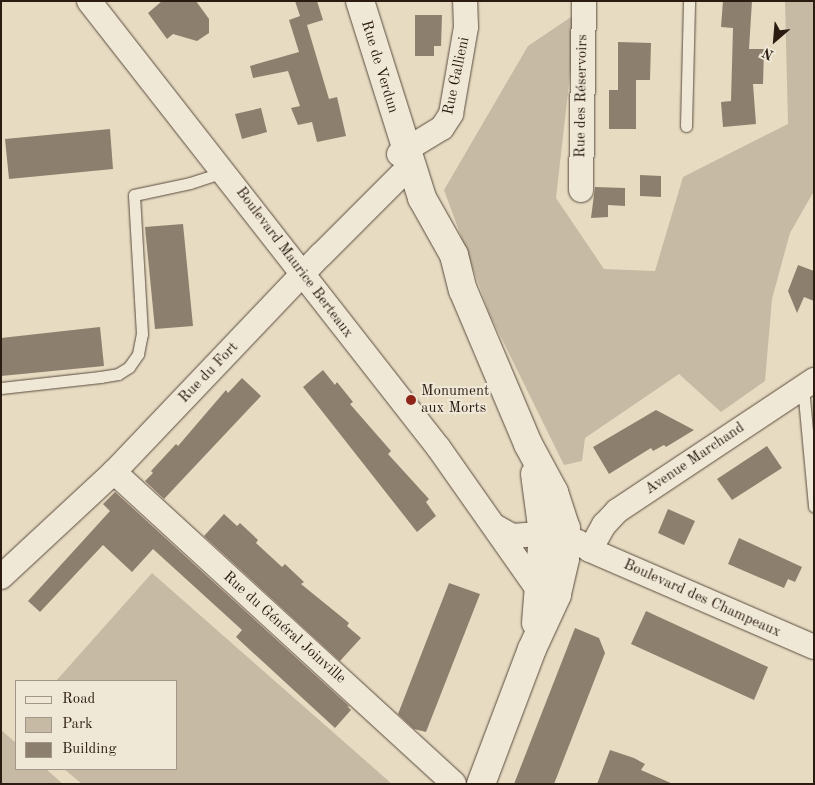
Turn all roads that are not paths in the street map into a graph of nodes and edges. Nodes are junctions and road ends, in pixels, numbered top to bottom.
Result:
1 (89, 1) edge
2 (360, 1) edge
3 (465, 1) edge
4 (584, 1) edge
5 (689, 1) edge
6 (686, 126) dead end
7 (403, 155) junction
8 (224, 172) junction
9 (581, 190) dead end
10 (302, 276) junction
11 (808, 384) edge
12 (1, 388) edge
13 (114, 472) junction
14 (814, 506) edge
15 (496, 527) junction
16 (562, 546) junction
17 (510, 548) junction
18 (1, 577) edge
19 (540, 592) junction
20 (814, 647) edge
21 (532, 649) junction
22 (454, 784) edge
23 (481, 784) edge

1 - 8 street, Boulevard Maurice Berteaux
2 - 7 main road, Rue de Verdun
3 - 7 street, Rue Gallieni
4 - 9 street, Rue des Réservoirs
5 - 6 lane
7 - 10 street, Rue du Fort
7 - 16 main road, Rue de Verdun
8 - 10 street, Boulevard Maurice Berteaux
8 - 12 lane
10 - 13 street, Rue du Fort
10 - 15 street, Boulevard Maurice Berteaux
11 - 14 lane
11 - 16 street, Avenue Marchand
13 - 18 street, Rue du Fort
13 - 22 street, Rue du Général Joinville
15 - 16 street
15 - 17 street, Boulevard Maurice Berteaux
16 - 17 street
16 - 19 main road
16 - 20 street, Boulevard des Champeaux
16 - 21 main road
17 - 19 street, Boulevard Maurice Berteaux
19 - 21 main road
21 - 23 main road

